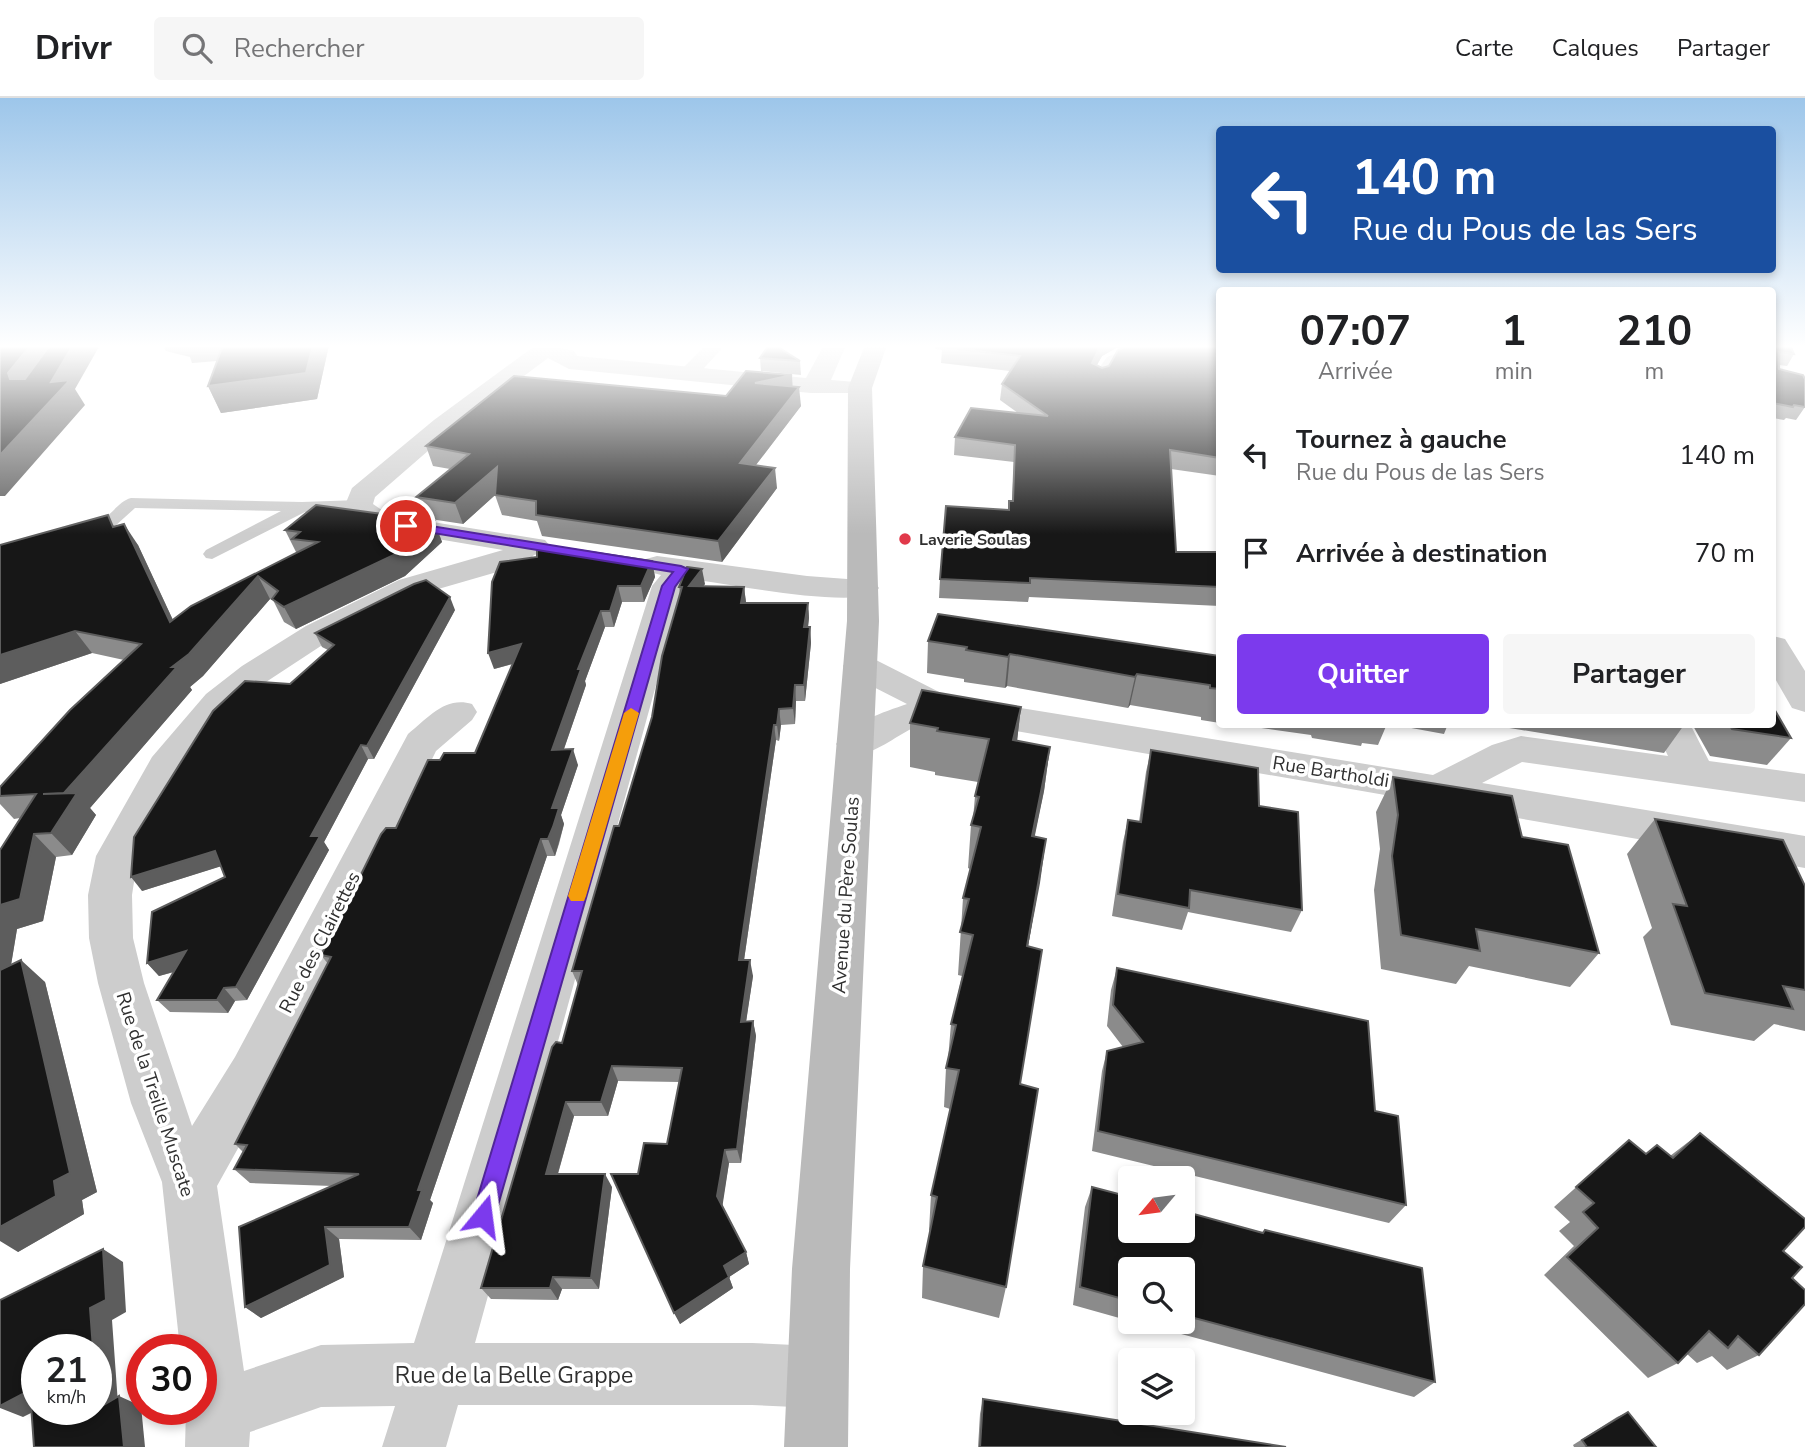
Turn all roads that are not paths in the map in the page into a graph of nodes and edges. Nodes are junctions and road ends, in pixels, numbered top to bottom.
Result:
1 (469, 408) edge
2 (860, 408) edge
3 (359, 505) junction
4 (302, 507) junction
5 (71, 533) edge
6 (212, 554) dead end
7 (630, 561) edge
8 (681, 569) junction
9 (863, 588) junction
10 (1776, 651) edge
11 (860, 666) junction
12 (1805, 700) edge
13 (939, 706) junction
14 (459, 712) dead end
15 (1673, 728) edge
16 (855, 744) junction
17 (1695, 772) junction
18 (1805, 788) edge
19 (1439, 789) junction
20 (1805, 852) edge
21 (189, 1182) junction
22 (437, 1374) junction
23 (816, 1377) junction
24 (217, 1429) edge
25 (414, 1447) edge
26 (816, 1447) edge

1 - 3 street
2 - 9 main road, Avenue du Père Soulas
3 - 4 lane
3 - 21 street, Rue de la Treille Muscate
4 - 5 lane
4 - 6 lane
7 - 8 street
8 - 9 street
8 - 22 street
9 - 11 main road, Avenue du Père Soulas
10 - 12 street
11 - 13 street, Rue Bartholdi
11 - 16 main road, Avenue du Père Soulas
13 - 16 street, Rue Bartholdi
13 - 19 street, Rue Bartholdi
14 - 21 street, Rue des Clairettes
15 - 17 street
16 - 23 main road, Avenue du Père Soulas
17 - 18 street
17 - 19 street
19 - 20 street, Rue Bartholdi
21 - 24 street, Rue de la Treille Muscate
22 - 23 street, Rue de la Belle Grappe
22 - 24 street, Rue de la Belle Grappe
22 - 25 street
23 - 26 main road, Avenue du Père Soulas

